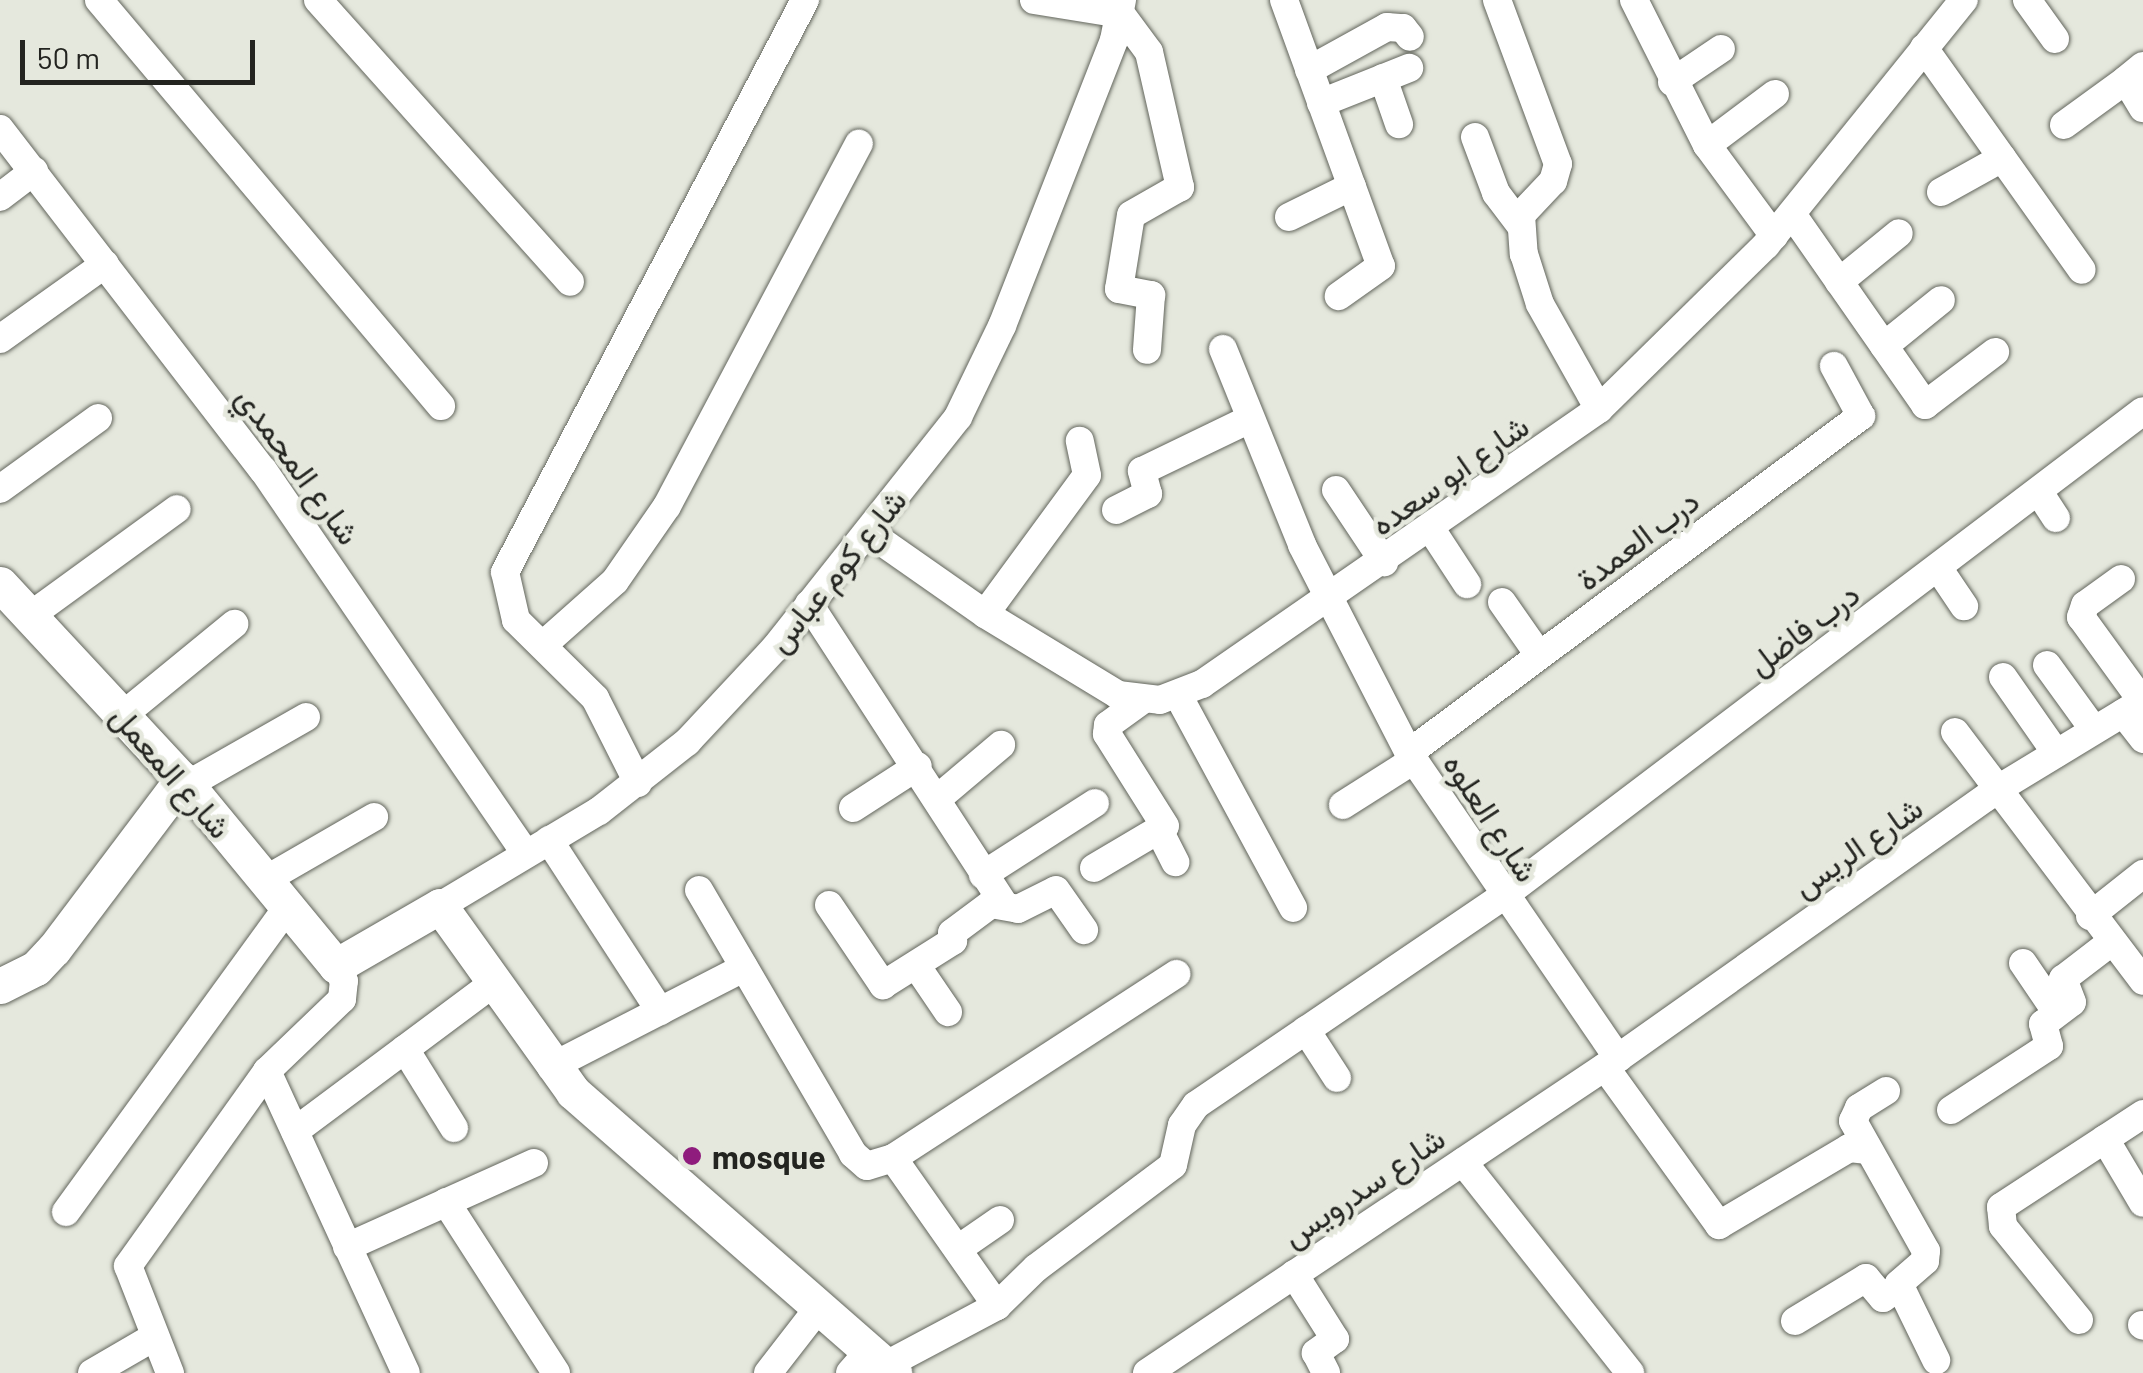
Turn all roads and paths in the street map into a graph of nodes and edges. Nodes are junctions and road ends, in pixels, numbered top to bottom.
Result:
1 (100, 0) edge
2 (318, 0) edge
3 (805, 0) edge
4 (1034, 0) edge
5 (1284, 0) edge
6 (1496, 0) edge
7 (1634, 0) edge
8 (1964, 0) edge
9 (2027, 0) edge
10 (1122, 7) edge
11 (1410, 37) dead end
12 (2054, 39) dead end
13 (1924, 48) junction
14 (1722, 49) dead end
15 (1309, 70) junction
16 (2134, 73) edge
17 (1672, 82) junction
18 (1775, 94) dead end
19 (1322, 103) junction
20 (2143, 108) edge
21 (1399, 124) dead end
22 (2064, 125) dead end
23 (0, 129) edge
24 (1475, 136) dead end
25 (859, 144) dead end
26 (1706, 145) junction
27 (2002, 158) junction
28 (34, 170) junction
29 (1352, 186) junction
30 (1940, 192) dead end
31 (0, 196) edge
32 (1289, 216) dead end
33 (1520, 225) junction
34 (1783, 225) junction
35 (1899, 233) dead end
36 (105, 264) junction
37 (2082, 270) dead end
38 (570, 282) dead end
39 (1839, 282) junction
40 (1339, 296) dead end
41 (1941, 300) dead end
42 (0, 339) edge
43 (1884, 346) junction
44 (1224, 349) dead end
45 (1147, 350) dead end
46 (1995, 352) dead end
47 (1834, 366) dead end
48 (441, 406) dead end
49 (1599, 409) junction
50 (2143, 411) edge
51 (98, 418) dead end
52 (1250, 419) junction
53 (1080, 441) dead end
54 (0, 489) edge
55 (1336, 490) dead end
56 (2039, 492) junction
57 (177, 509) dead end
58 (1116, 510) dead end
59 (2056, 518) dead end
60 (1431, 529) junction
61 (868, 532) junction
62 (1384, 562) junction
63 (1939, 569) junction
64 (2122, 579) dead end
65 (0, 584) edge
66 (1467, 584) dead end
67 (1328, 601) junction
68 (1502, 602) dead end
69 (810, 604) junction
70 (1964, 606) dead end
71 (984, 614) junction
72 (30, 615) junction
73 (234, 624) dead end
74 (543, 645) junction
75 (1539, 655) junction
76 (2047, 665) dead end
77 (2003, 677) dead end
78 (1178, 695) junction
79 (1141, 701) junction
80 (2136, 705) edge
81 (122, 715) junction
82 (306, 716) dead end
83 (2094, 730) junction
84 (1955, 732) dead end
85 (2143, 739) edge
86 (1002, 745) dead end
87 (2056, 753) junction
88 (1411, 756) junction
89 (918, 766) junction
90 (185, 782) junction
91 (638, 783) junction
92 (1998, 788) junction
93 (938, 799) junction
94 (1095, 803) dead end
95 (1343, 805) dead end
96 (853, 808) dead end
97 (374, 817) dead end
98 (1160, 832) junction
99 (537, 847) junction
100 (1175, 862) dead end
101 (1094, 868) dead end
102 (2143, 874) edge
103 (983, 875) junction
104 (265, 880) junction
105 (699, 890) dead end
106 (1502, 897) junction
107 (828, 904) dead end
108 (1004, 904) junction
109 (440, 906) junction
110 (287, 908) junction
111 (1292, 908) dead end
112 (2090, 916) junction
113 (1084, 930) dead end
114 (2110, 943) junction
115 (2023, 962) dead end
116 (916, 965) junction
117 (336, 966) junction
118 (744, 968) junction
119 (1176, 974) dead end
120 (2143, 981) edge
121 (492, 984) junction
122 (0, 986) edge
123 (660, 1011) junction
124 (948, 1012) dead end
125 (2057, 1013) junction
126 (1306, 1030) junction
127 (405, 1049) junction
128 (1611, 1062) junction
129 (552, 1066) junction
130 (267, 1071) junction
131 (1338, 1078) dead end
132 (1886, 1090) dead end
133 (1951, 1110) dead end
134 (2143, 1114) edge
135 (454, 1128) dead end
136 (295, 1131) junction
137 (2104, 1139) junction
138 (1868, 1150) junction
139 (892, 1158) junction
140 (1462, 1162) junction
141 (534, 1163) dead end
142 (446, 1202) junction
143 (2143, 1203) edge
144 (66, 1212) dead end
145 (1000, 1220) dead end
146 (347, 1247) junction
147 (958, 1250) junction
148 (1294, 1274) junction
149 (1900, 1286) junction
150 (820, 1306) junction
151 (997, 1306) junction
152 (2079, 1320) dead end
153 (1795, 1321) dead end
154 (154, 1337) junction
155 (1936, 1360) dead end
156 (875, 1365) edge
157 (92, 1373) edge
158 (170, 1373) edge
159 (406, 1373) edge
160 (556, 1373) edge
161 (768, 1373) edge
162 (1147, 1373) edge
163 (1326, 1373) edge
164 (1630, 1373) edge

1 - 48 street
2 - 38 street
3 - 74 street
4 - 10 street
5 - 15 street
6 - 33 street
7 - 17 street
8 - 13 street, شارع ابو سعده
9 - 12 street
10 - 45 street
10 - 61 street, شارع كوم عباس
11 - 15 street
13 - 27 street
13 - 34 street, شارع ابو سعده
14 - 17 street
15 - 19 street
16 - 20 street
16 - 22 street
17 - 26 street
18 - 26 street
19 - 21 street
19 - 29 street
23 - 28 street, شارع المحمدي
24 - 33 street
25 - 74 street
26 - 34 street
27 - 30 street
27 - 37 street
28 - 31 street
28 - 36 street, شارع المحمدي
29 - 32 street
29 - 40 street
33 - 49 street
34 - 39 street
34 - 49 street, شارع ابو سعده
35 - 39 street
36 - 42 street
36 - 99 street, شارع المحمدي
39 - 43 street
41 - 43 street
43 - 46 street
44 - 52 street, شارع العلوه
47 - 75 street, درب العمدة
49 - 60 street, شارع ابو سعده
50 - 56 street, درب فاضل
51 - 54 street
52 - 58 street
52 - 67 street, شارع العلوه
53 - 71 street
55 - 62 street
56 - 59 street
56 - 63 street, درب فاضل
57 - 72 street
60 - 62 street, شارع ابو سعده
60 - 66 street
61 - 69 street, شارع كوم عباس
61 - 71 street
62 - 67 street, شارع ابو سعده
63 - 70 street
63 - 106 street, درب فاضل
64 - 80 street
65 - 72 street, شارع المعمل
67 - 78 street, شارع ابو سعده
67 - 88 street, شارع العلوه
68 - 75 street
69 - 89 street
69 - 91 street, شارع كوم عباس
71 - 79 street
72 - 81 street, شارع المعمل
73 - 81 street
74 - 91 street
75 - 88 street, درب العمدة
76 - 83 street
77 - 87 street
78 - 79 street, شارع ابو سعده
78 - 111 street
79 - 98 street
80 - 83 street, شارع الريس
80 - 85 street
81 - 90 street, شارع المعمل
82 - 90 street
83 - 87 street, شارع الريس
84 - 92 street
86 - 93 street
87 - 92 street, شارع الريس
88 - 95 street, درب العمدة
88 - 106 street, شارع العلوه
89 - 93 street
89 - 96 street
90 - 104 street, شارع المعمل
90 - 122 street
91 - 99 street, شارع كوم عباس
92 - 112 street
92 - 128 street, شارع الريس
93 - 103 street
94 - 103 street
97 - 104 street
98 - 100 street
98 - 101 street
99 - 109 street, شارع كوم عباس
99 - 123 street, شارع المحمدي
102 - 112 street
103 - 108 street
104 - 110 street, شارع المعمل
105 - 118 street
106 - 126 street, درب فاضل
106 - 128 street, شارع العلوه
107 - 116 street
108 - 113 street
108 - 116 street
109 - 117 street, شارع كوم عباس
109 - 121 street
110 - 117 street, شارع المعمل
110 - 144 street
112 - 114 street
114 - 120 street
114 - 125 street
115 - 125 street
116 - 124 street
117 - 130 street
118 - 123 street
118 - 139 street
119 - 139 street
121 - 127 street
121 - 129 street
123 - 129 street
125 - 133 street
126 - 131 street
126 - 151 street, درب فاضل
127 - 135 street
127 - 136 street
128 - 138 street, شارع العلوه
128 - 140 street, شارع سدرويس
129 - 150 street
130 - 136 street
130 - 154 street
132 - 138 street
134 - 137 street
136 - 146 street
137 - 143 street
137 - 152 street
138 - 149 street
139 - 147 street
140 - 148 street, شارع سدرويس
140 - 164 street
141 - 142 street
142 - 146 street
142 - 160 street
145 - 147 street
146 - 159 street
147 - 151 street
148 - 162 street, شارع سدرويس
148 - 163 street
149 - 153 street
149 - 155 street
150 - 156 street
150 - 161 street
151 - 156 street
154 - 157 street
154 - 158 street

